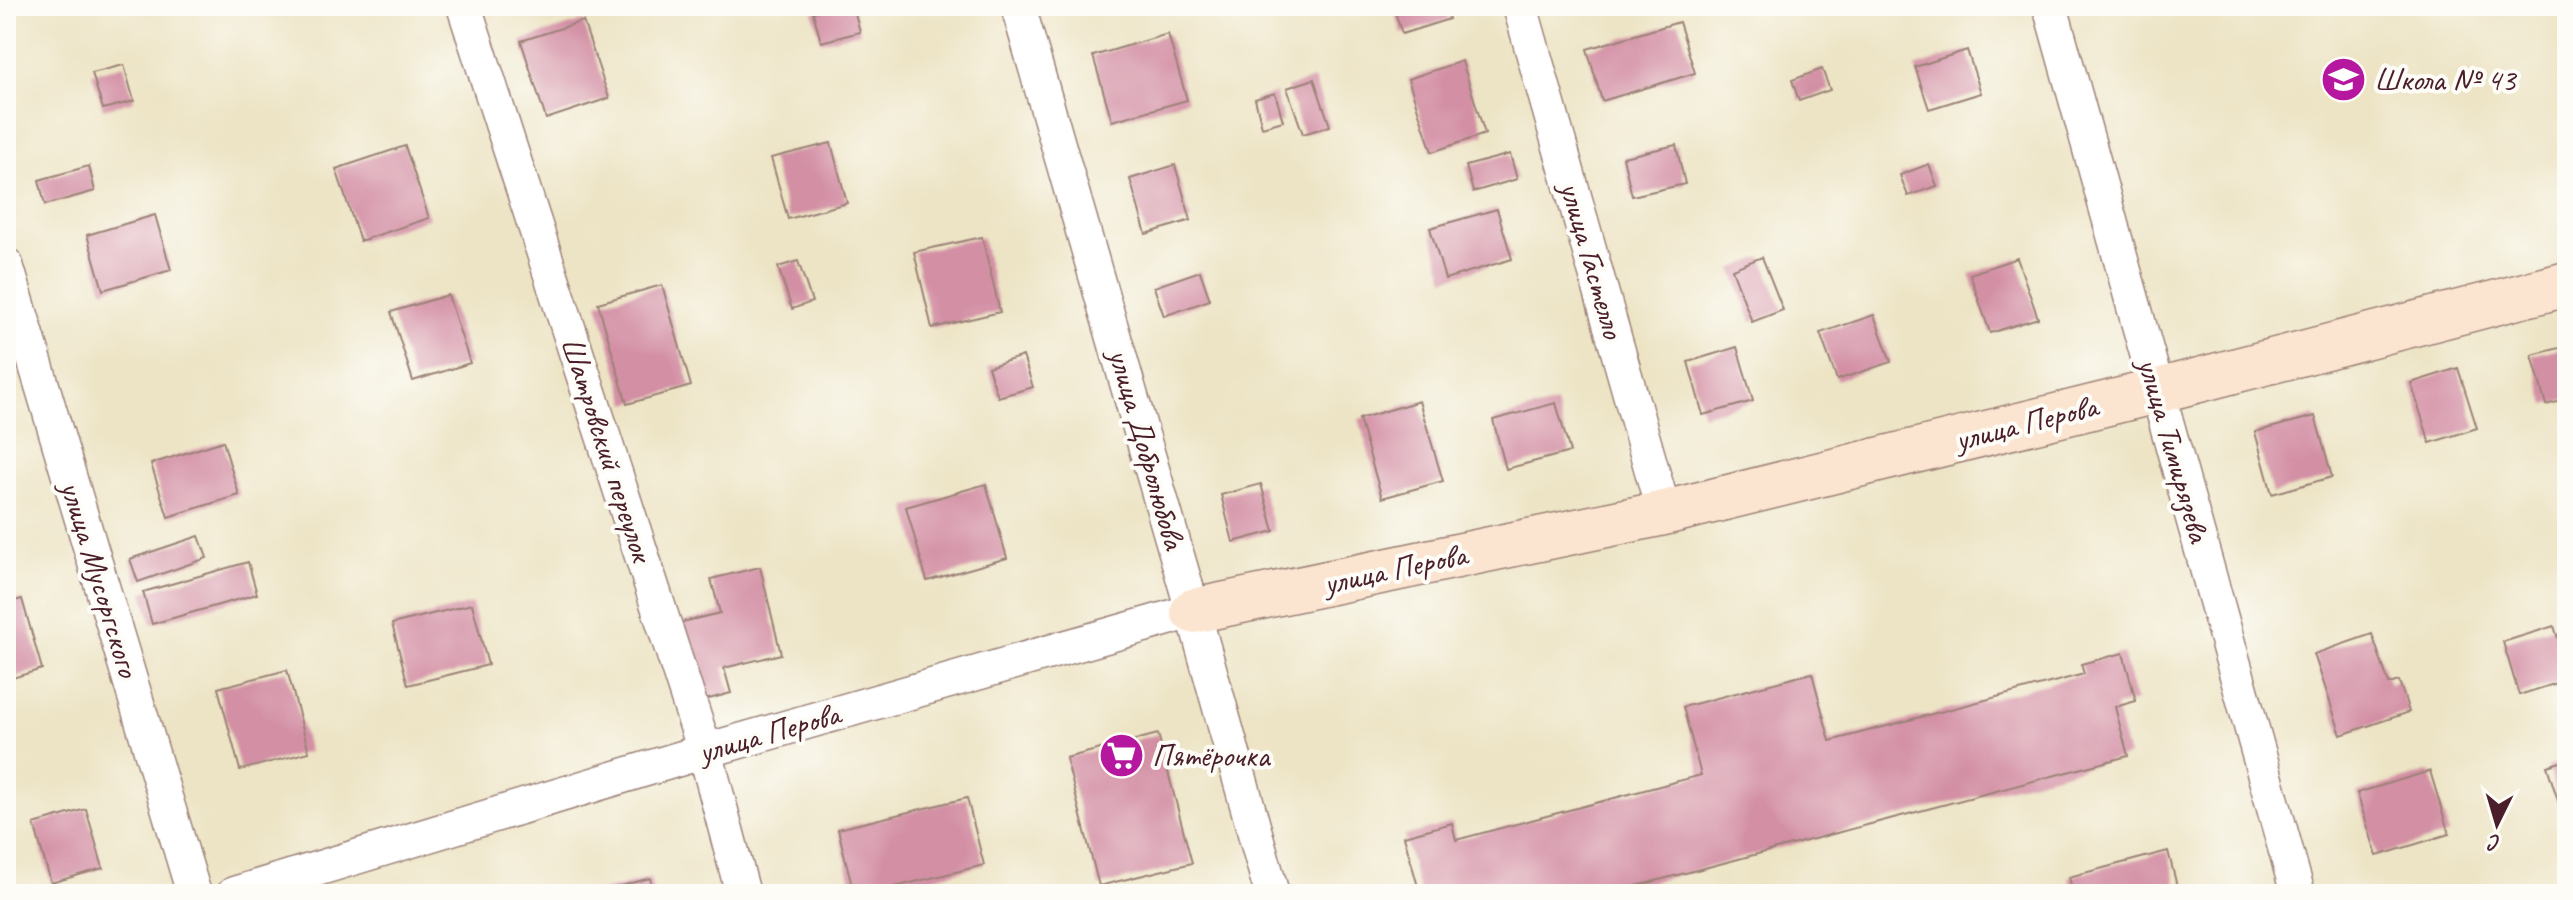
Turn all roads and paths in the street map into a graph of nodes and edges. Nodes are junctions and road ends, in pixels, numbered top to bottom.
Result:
1 (464, 6) edge
2 (1018, 6) edge
3 (1520, 6) edge
4 (2050, 6) edge
5 (6, 265) edge
6 (2567, 284) edge
7 (2157, 391) junction
8 (1664, 513) junction
9 (1193, 611) junction
10 (705, 751) junction
11 (194, 894) edge
12 (234, 894) edge
13 (743, 894) edge
14 (1272, 894) edge
15 (2298, 894) edge

1 - 10 street, Шатровский переулок
2 - 9 street, улица Добролюбова
3 - 8 street, улица Гастелло
4 - 7 street, улица Тимирязева
5 - 11 street, улица Мусоргского
6 - 7 street, улица Перова
7 - 8 street, улица Перова
7 - 15 street, улица Тимирязева
8 - 9 street, улица Перова
9 - 10 street, улица Перова
9 - 14 street, улица Добролюбова
10 - 12 street, улица Перова
10 - 13 street, Шатровский переулок

